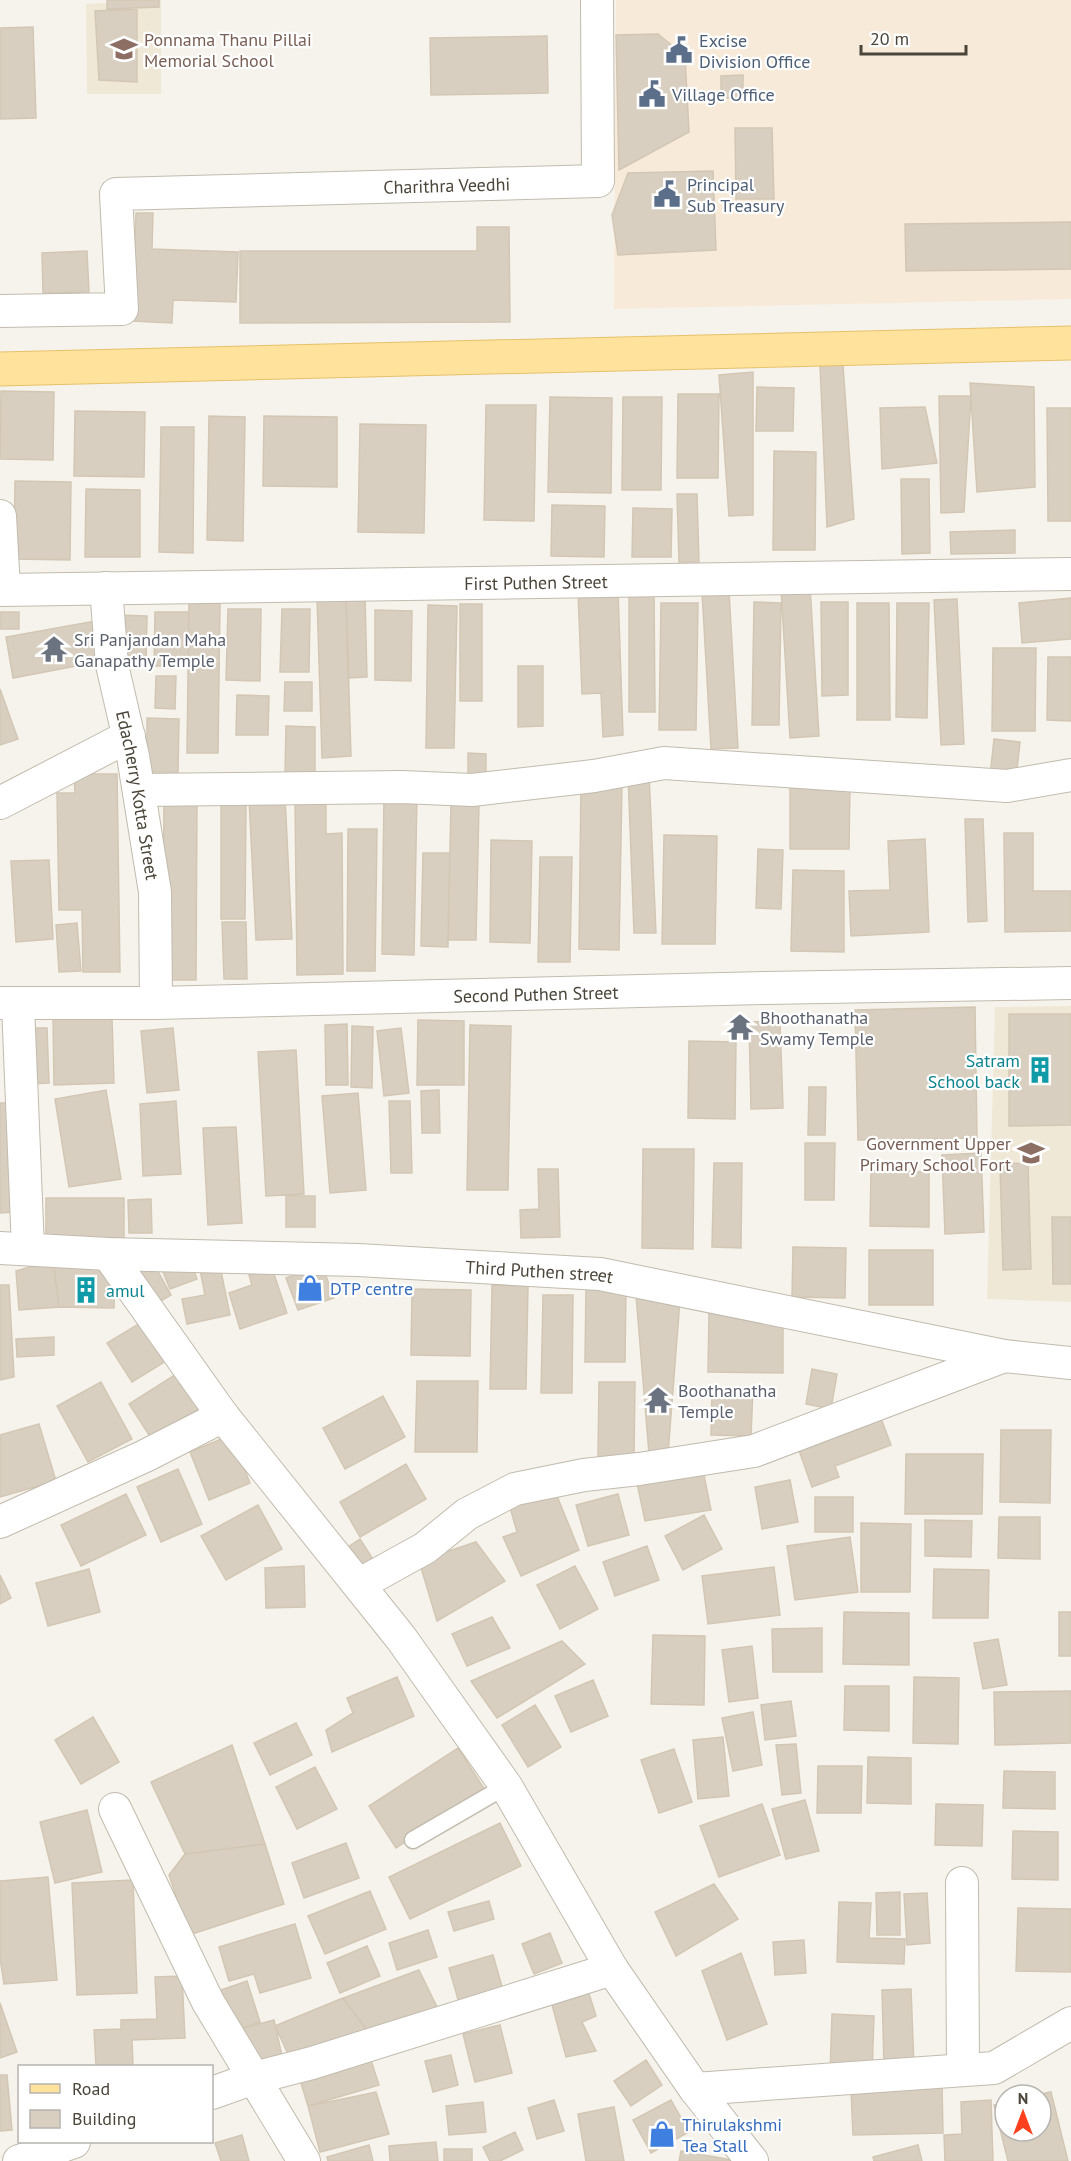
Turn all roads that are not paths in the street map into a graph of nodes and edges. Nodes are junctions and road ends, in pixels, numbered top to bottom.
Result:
1 (597, 0) edge
2 (0, 310) edge
3 (1071, 343) edge
4 (0, 369) edge
5 (0, 516) edge
6 (1071, 574) edge
7 (105, 588) junction
8 (2, 590) edge
9 (129, 736) junction
10 (1071, 775) edge
11 (139, 790) junction
12 (0, 803) edge
13 (1071, 983) edge
14 (156, 1003) junction
15 (6, 1004) edge
16 (14, 1248) edge
17 (108, 1254) junction
18 (1004, 1356) junction
19 (1071, 1363) edge
20 (223, 1416) junction
21 (0, 1522) edge
22 (360, 1584) junction
23 (506, 1786) junction
24 (115, 1809) dead end
25 (413, 1840) dead end
26 (962, 1883) dead end
27 (612, 1969) junction
28 (1071, 2023) edge
29 (963, 2070) junction
30 (254, 2078) junction
31 (695, 2089) junction
32 (213, 2093) edge
33 (71, 2143) edge
34 (20, 2161) edge
35 (304, 2161) edge
36 (752, 2161) edge

1 - 2 street, Charithra Veedhi
3 - 4 main road
5 - 8 street
6 - 7 street, First Puthen Street
7 - 8 street, First Puthen Street
7 - 9 street, Edacherry Kotta Street
9 - 11 street, Edacherry Kotta Street
9 - 12 street
10 - 11 street
11 - 14 street, Edacherry Kotta Street
13 - 14 street, Second Puthen Street
14 - 15 street, Second Puthen Street
15 - 16 street
16 - 17 street, Third Puthen street
17 - 18 street, Third Puthen street
17 - 20 street
18 - 19 street, Third Puthen street
18 - 22 street
20 - 21 street
20 - 22 street
22 - 23 street
23 - 25 lane
23 - 27 street
24 - 30 street
26 - 29 street
27 - 30 street
27 - 31 street
28 - 29 street
29 - 31 street
30 - 32 street
30 - 35 street
31 - 36 street
33 - 34 street

